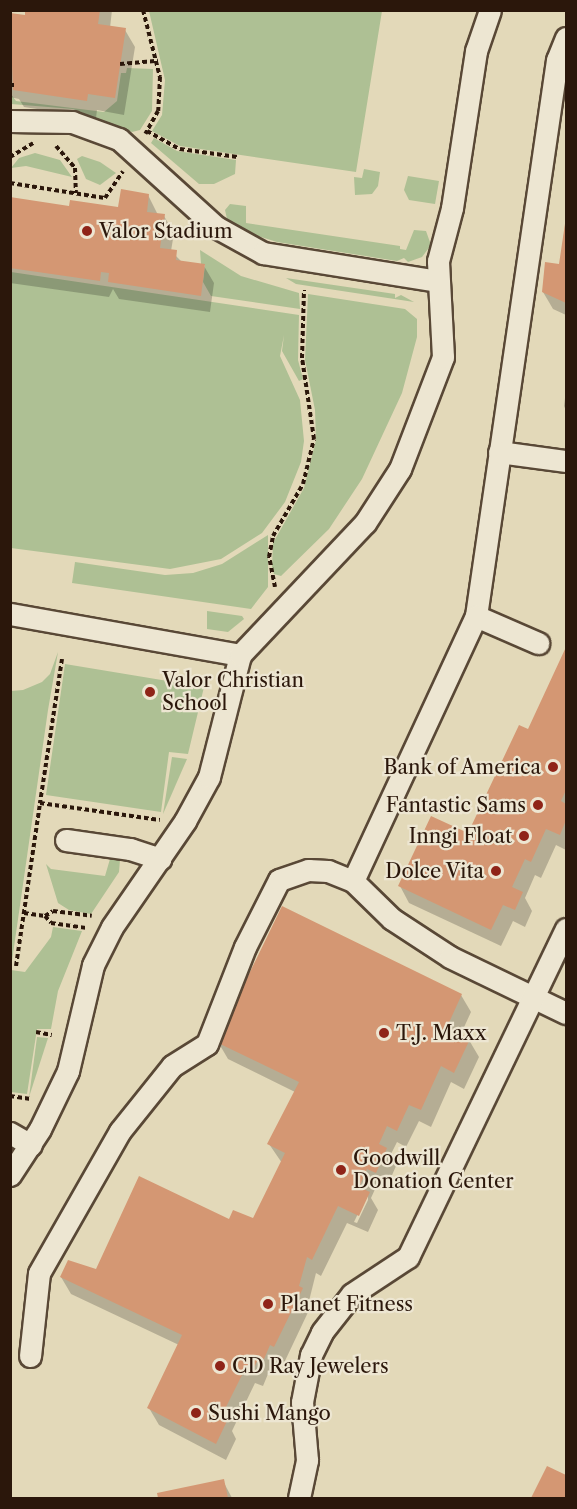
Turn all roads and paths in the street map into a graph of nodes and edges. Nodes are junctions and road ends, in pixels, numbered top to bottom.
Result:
1 (142, 10) edge
2 (490, 10) edge
3 (567, 38) edge
4 (158, 62) junction
5 (120, 64) dead end
6 (10, 121) edge
7 (147, 131) junction
8 (143, 137) dead end
9 (33, 142) dead end
10 (57, 146) dead end
11 (10, 157) edge
12 (237, 157) dead end
13 (125, 167) dead end
14 (10, 183) edge
15 (76, 193) junction
16 (438, 281) junction
17 (304, 290) dead end
18 (499, 452) junction
19 (567, 461) edge
20 (275, 587) dead end
21 (10, 614) edge
22 (476, 616) junction
23 (538, 643) dead end
24 (240, 655) junction
25 (62, 659) dead end
26 (40, 803) junction
27 (163, 820) dead end
28 (66, 840) dead end
29 (160, 859) junction
30 (353, 881) junction
31 (24, 913) junction
32 (45, 916) junction
33 (92, 916) dead end
34 (86, 928) dead end
35 (565, 937) edge
36 (16, 966) dead end
37 (533, 998) junction
38 (567, 1013) edge
39 (36, 1032) dead end
40 (52, 1035) dead end
41 (10, 1096) edge
42 (31, 1099) dead end
43 (10, 1133) edge
44 (31, 1145) junction
45 (10, 1175) edge
46 (30, 1356) dead end
47 (299, 1498) edge

1 - 4 path
2 - 16 lane
3 - 18 lane
4 - 5 path
4 - 7 path
6 - 16 lane
7 - 8 path
7 - 12 path
9 - 11 path
10 - 15 path
13 - 15 path
14 - 15 path
16 - 24 lane
17 - 20 path
18 - 19 lane
18 - 22 lane
21 - 24 lane
22 - 23 lane
22 - 30 lane
24 - 29 lane
25 - 26 path
26 - 27 path
26 - 31 path
28 - 29 lane
29 - 44 lane
30 - 37 lane
30 - 46 lane
31 - 32 path
31 - 36 path
32 - 33 path
32 - 34 path
35 - 37 lane
37 - 38 lane
37 - 47 lane
39 - 40 path
41 - 42 path
43 - 44 lane
44 - 45 lane

